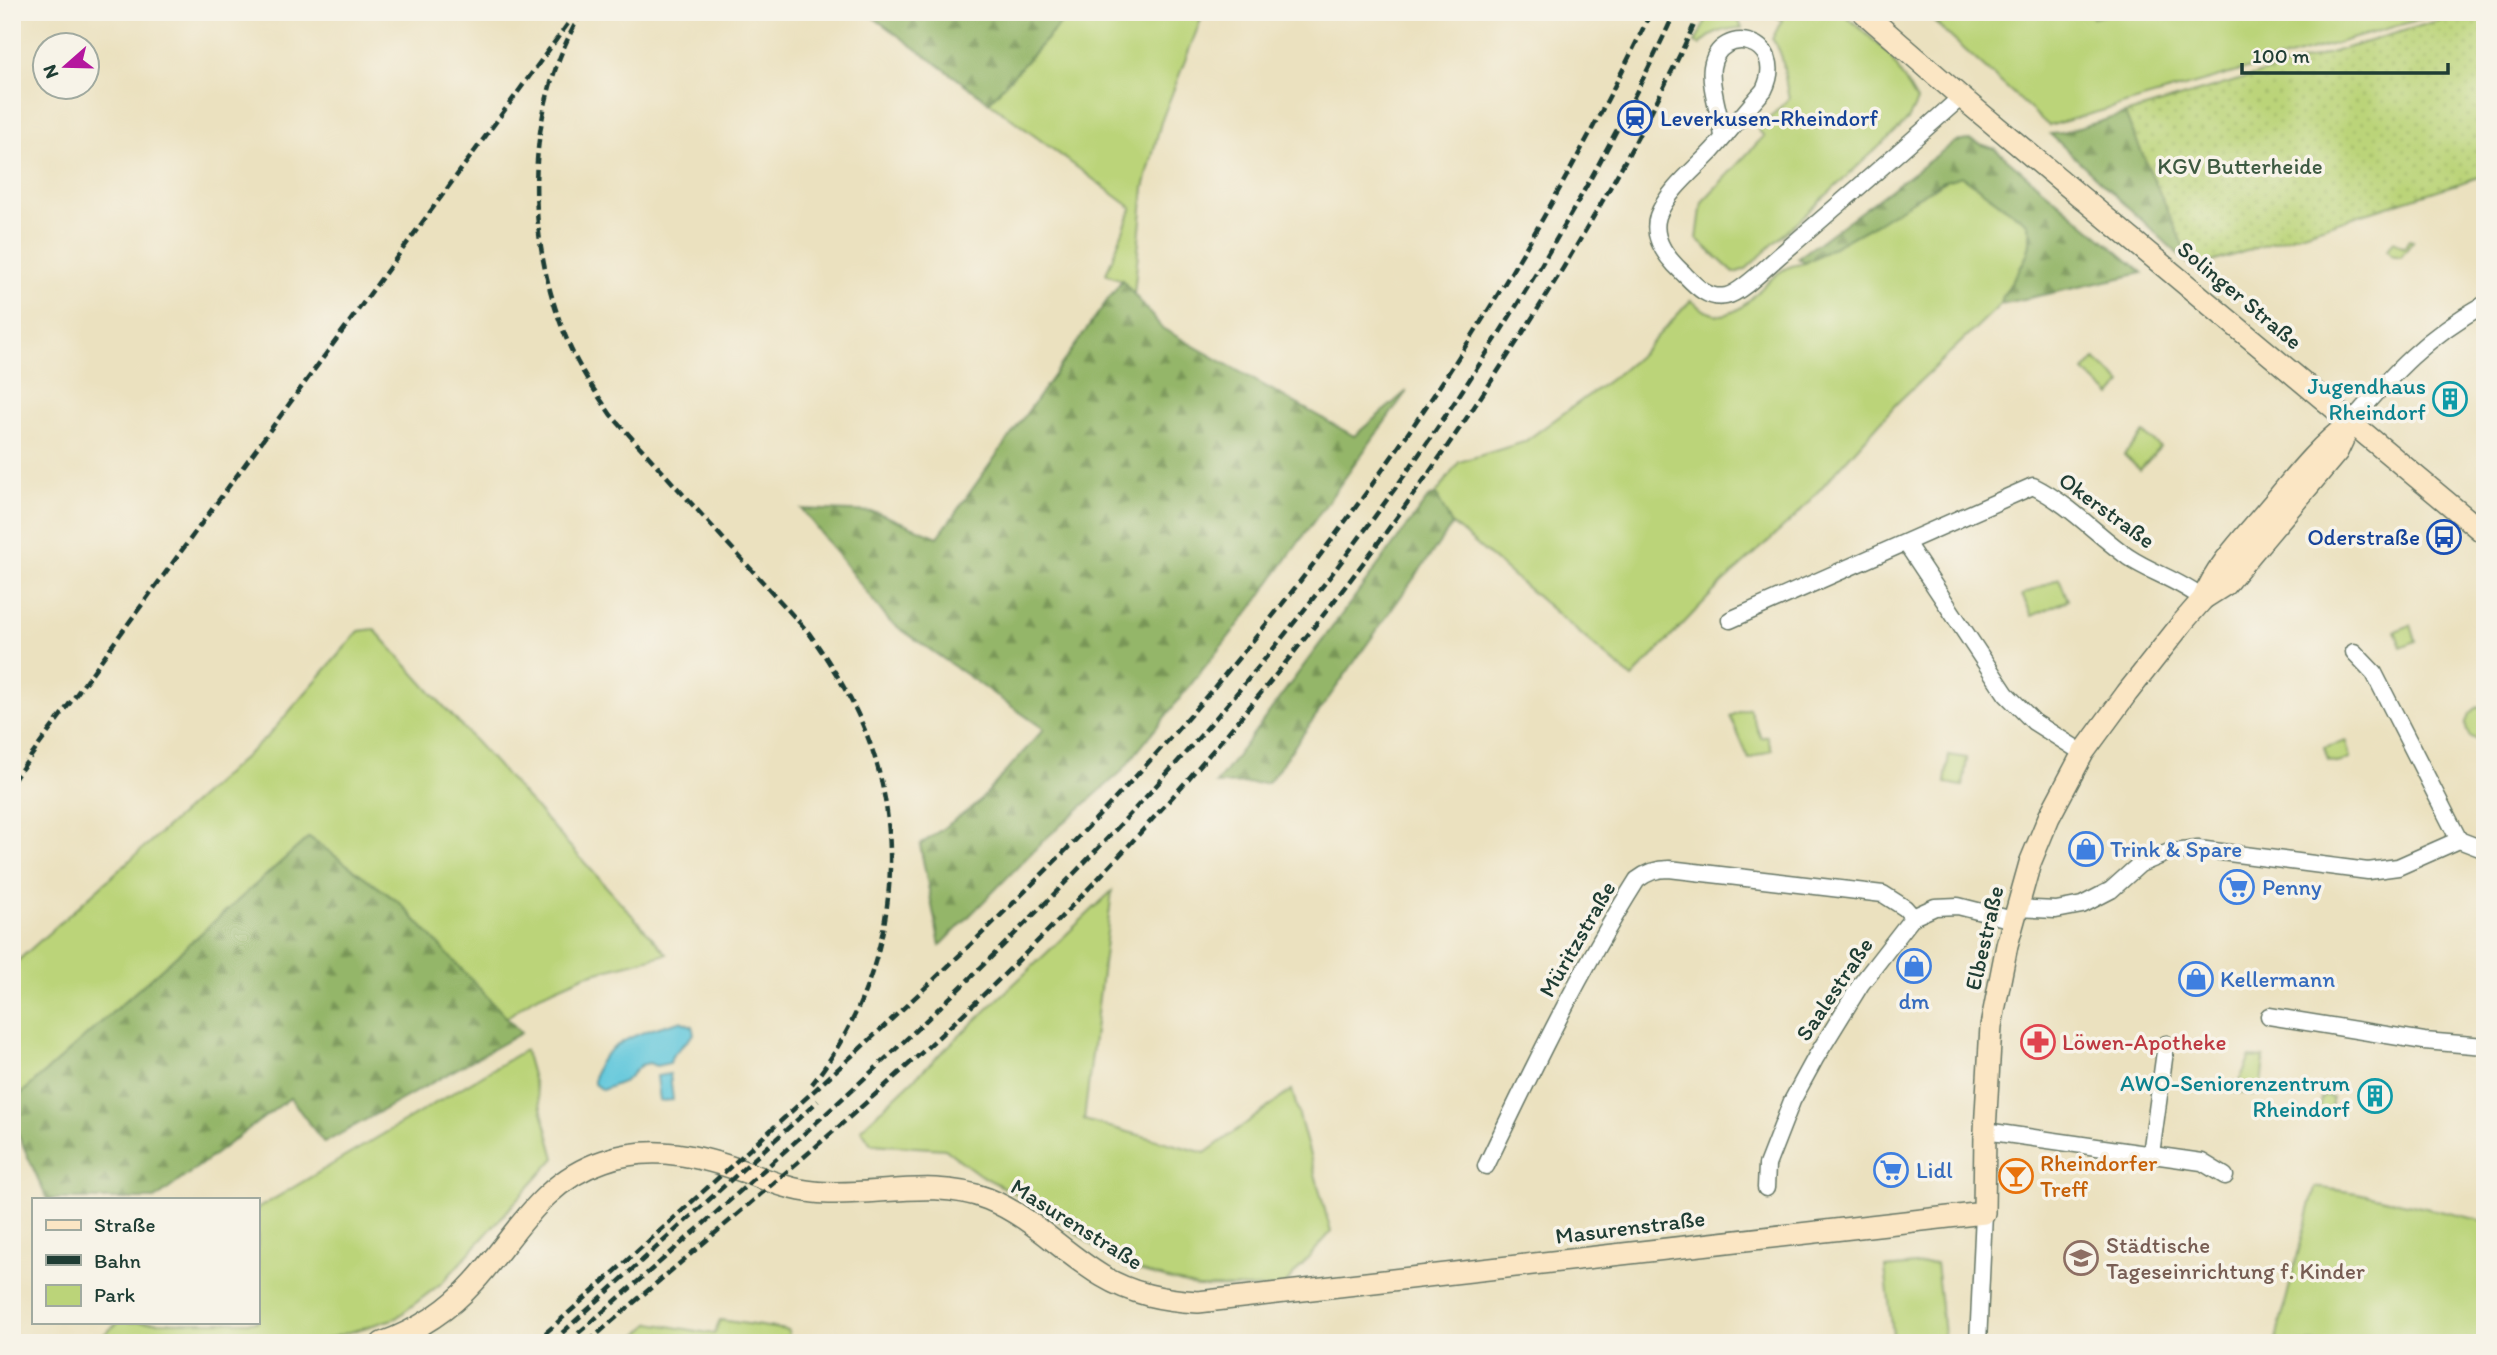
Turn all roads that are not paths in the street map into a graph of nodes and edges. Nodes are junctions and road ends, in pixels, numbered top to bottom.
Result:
1 (1863, 12) edge
2 (1961, 97) junction
3 (1723, 137) junction
4 (2485, 304) edge
5 (2351, 422) junction
6 (2485, 534) edge
7 (1906, 543) junction
8 (2203, 599) junction
9 (1730, 620) dead end
10 (2354, 652) dead end
11 (2083, 753) junction
12 (2459, 840) junction
13 (2485, 850) edge
14 (2015, 914) junction
15 (1913, 917) junction
16 (2270, 1016) dead end
17 (2166, 1044) dead end
18 (2485, 1046) edge
19 (1985, 1131) junction
20 (2151, 1154) junction
21 (1486, 1166) dead end
22 (2225, 1176) dead end
23 (1766, 1188) dead end
24 (1984, 1213) junction
25 (382, 1343) edge
26 (1978, 1343) edge

1 - 2 main road, Solinger Straße
2 - 3 street
2 - 5 main road, Solinger Straße
3 - 3 street
4 - 5 street
5 - 6 main road, Solinger Straße
5 - 8 main road, Elbestraße
7 - 8 street, Okerstraße
7 - 9 street, Okerstraße
7 - 11 street
8 - 11 main road, Elbestraße
10 - 12 street
11 - 14 main road, Elbestraße
12 - 13 street
12 - 14 street
14 - 15 street
14 - 19 main road, Elbestraße
15 - 21 street, Müritzstraße
15 - 23 street, Saalestraße
16 - 18 street
17 - 20 street
19 - 20 street
19 - 24 main road, Elbestraße
20 - 22 street
24 - 25 main road, Masurenstraße
24 - 26 street, Elbestraße

